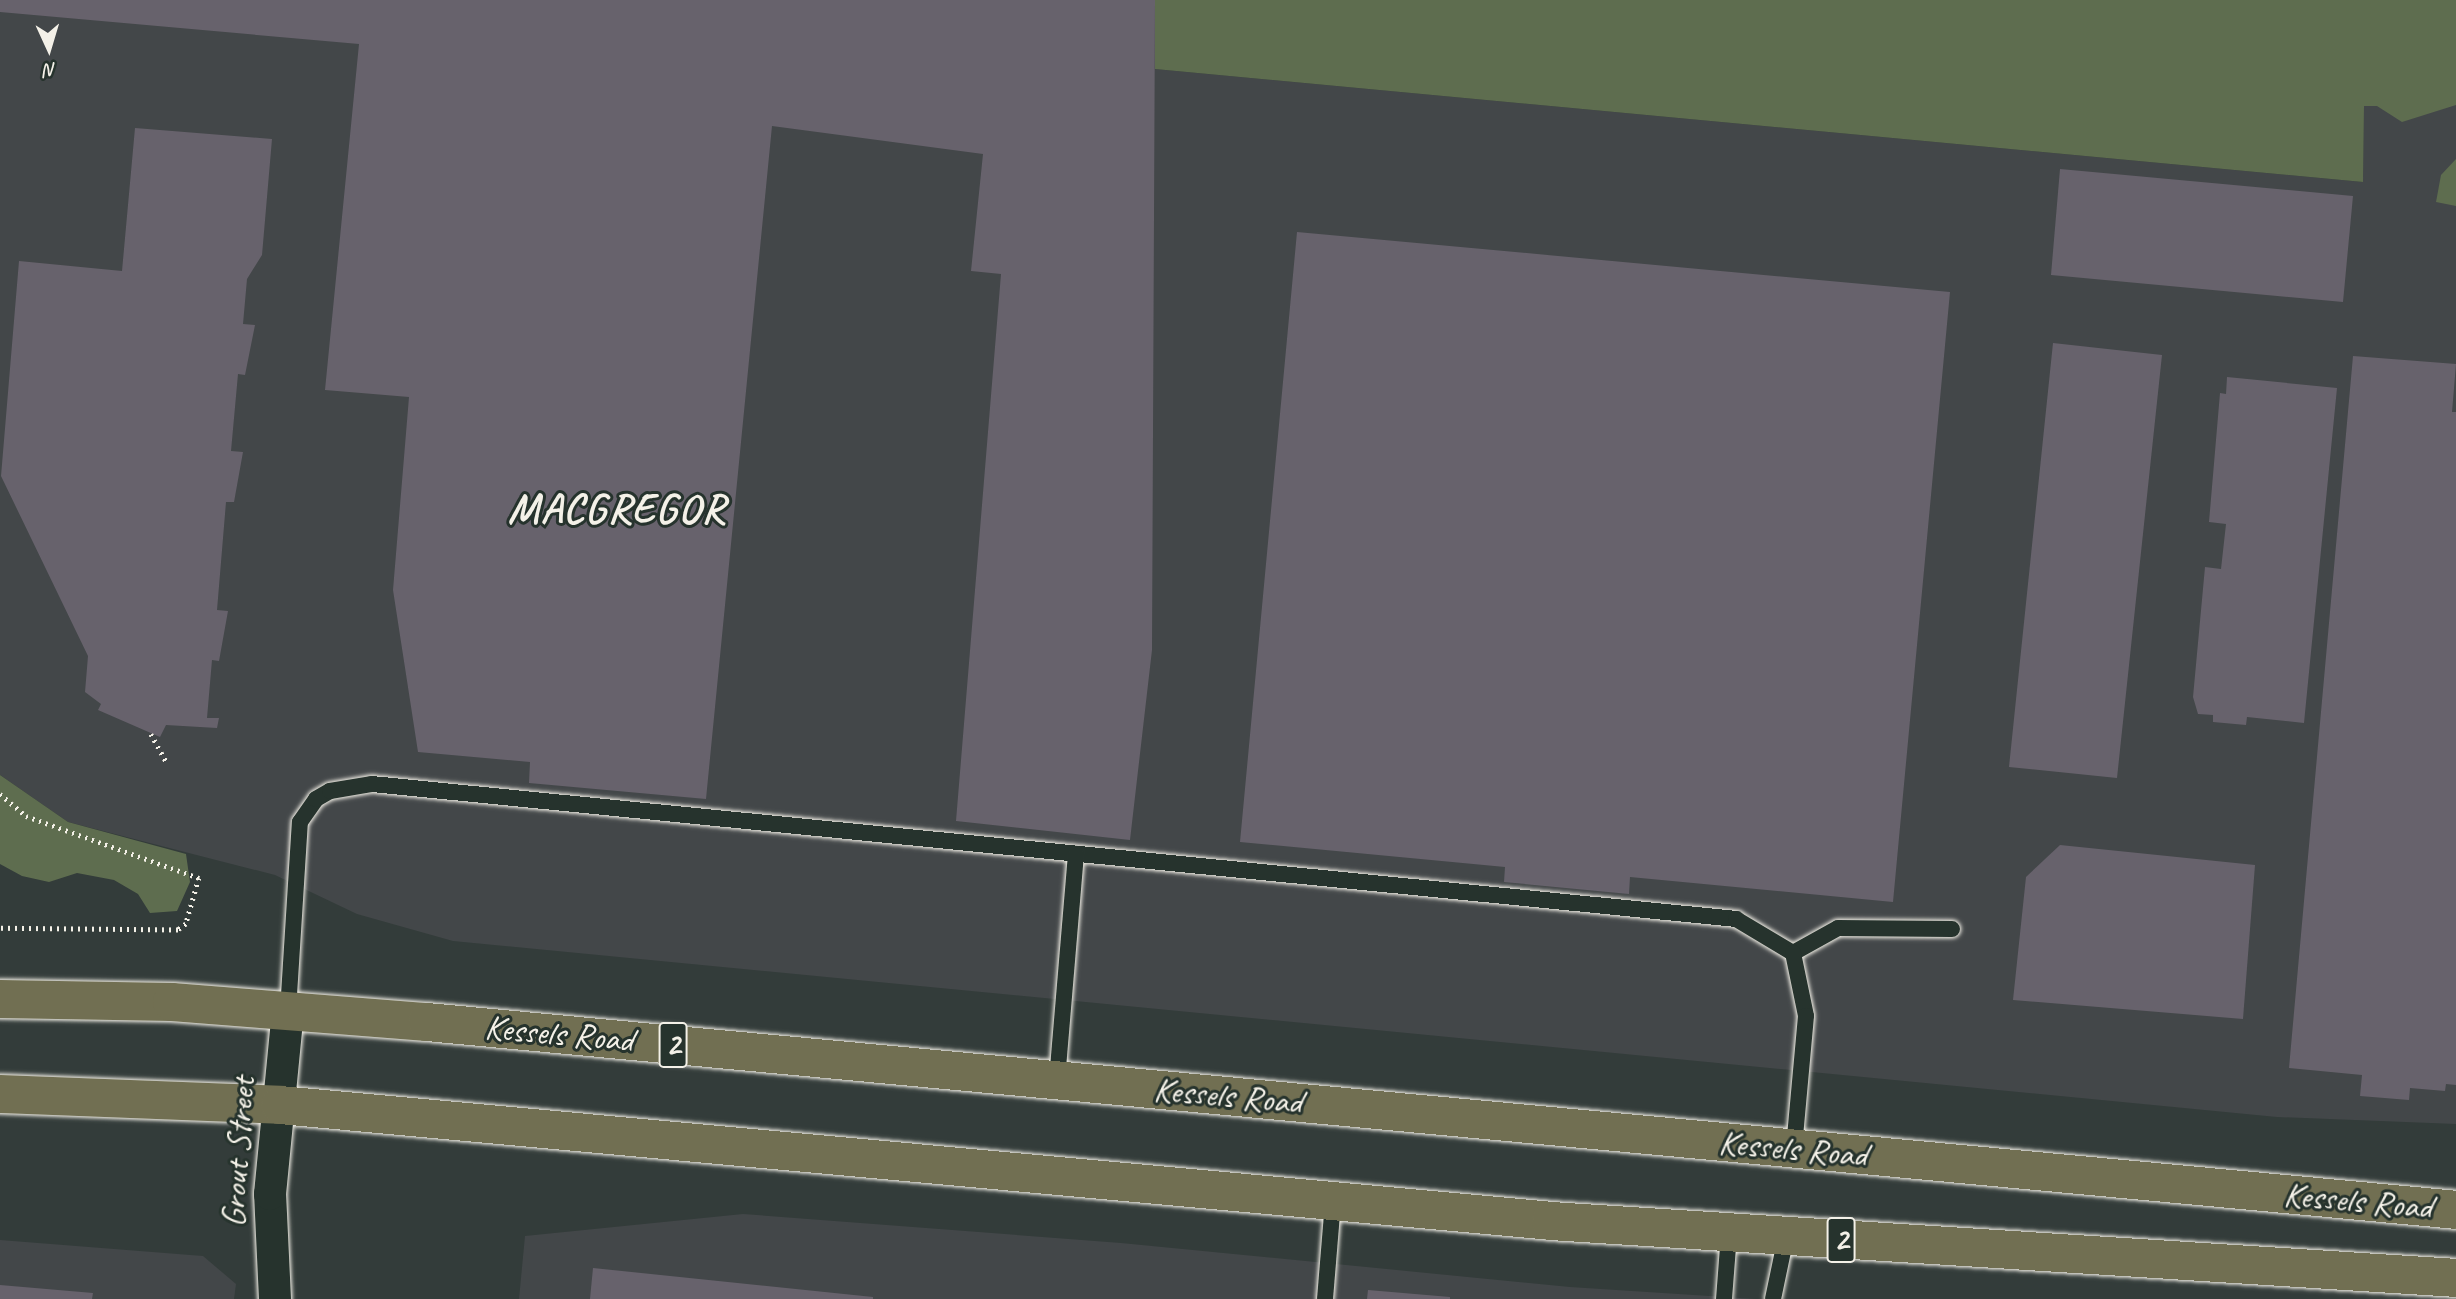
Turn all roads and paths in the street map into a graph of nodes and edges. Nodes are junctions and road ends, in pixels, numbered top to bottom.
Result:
1 (151, 734) dead end
2 (166, 761) dead end
3 (0, 794) edge
4 (1076, 854) junction
5 (0, 929) edge
6 (1952, 929) dead end
7 (1793, 953) junction
8 (0, 999) edge
9 (288, 1011) junction
10 (1057, 1080) junction
11 (0, 1094) edge
12 (280, 1105) junction
13 (1794, 1149) junction
14 (1333, 1201) junction
15 (2456, 1210) edge
16 (1729, 1234) junction
17 (1786, 1237) junction
18 (2240, 1267) junction
19 (2456, 1278) edge
20 (275, 1299) edge
21 (1325, 1299) edge
22 (1724, 1299) edge
23 (1773, 1299) edge
24 (2390, 1299) edge

1 - 2 path
3 - 5 path
4 - 7 lane
4 - 9 lane
4 - 10 lane
6 - 7 lane
7 - 13 lane
8 - 9 highway, Kessels Road / 2
9 - 10 highway, Kessels Road / 2
9 - 12 street, Grout Street
10 - 13 highway, Kessels Road / 2
11 - 12 highway, Kessels Road / 2
12 - 14 highway, Kessels Road / 2
12 - 20 street, Grout Street
13 - 15 highway, Kessels Road / 2
14 - 16 highway, Kessels Road / 2
14 - 21 lane
16 - 17 highway, Kessels Road / 2
16 - 22 lane
17 - 18 highway, Kessels Road / 2
17 - 23 lane
18 - 19 highway, Kessels Road / 2
18 - 24 highway

